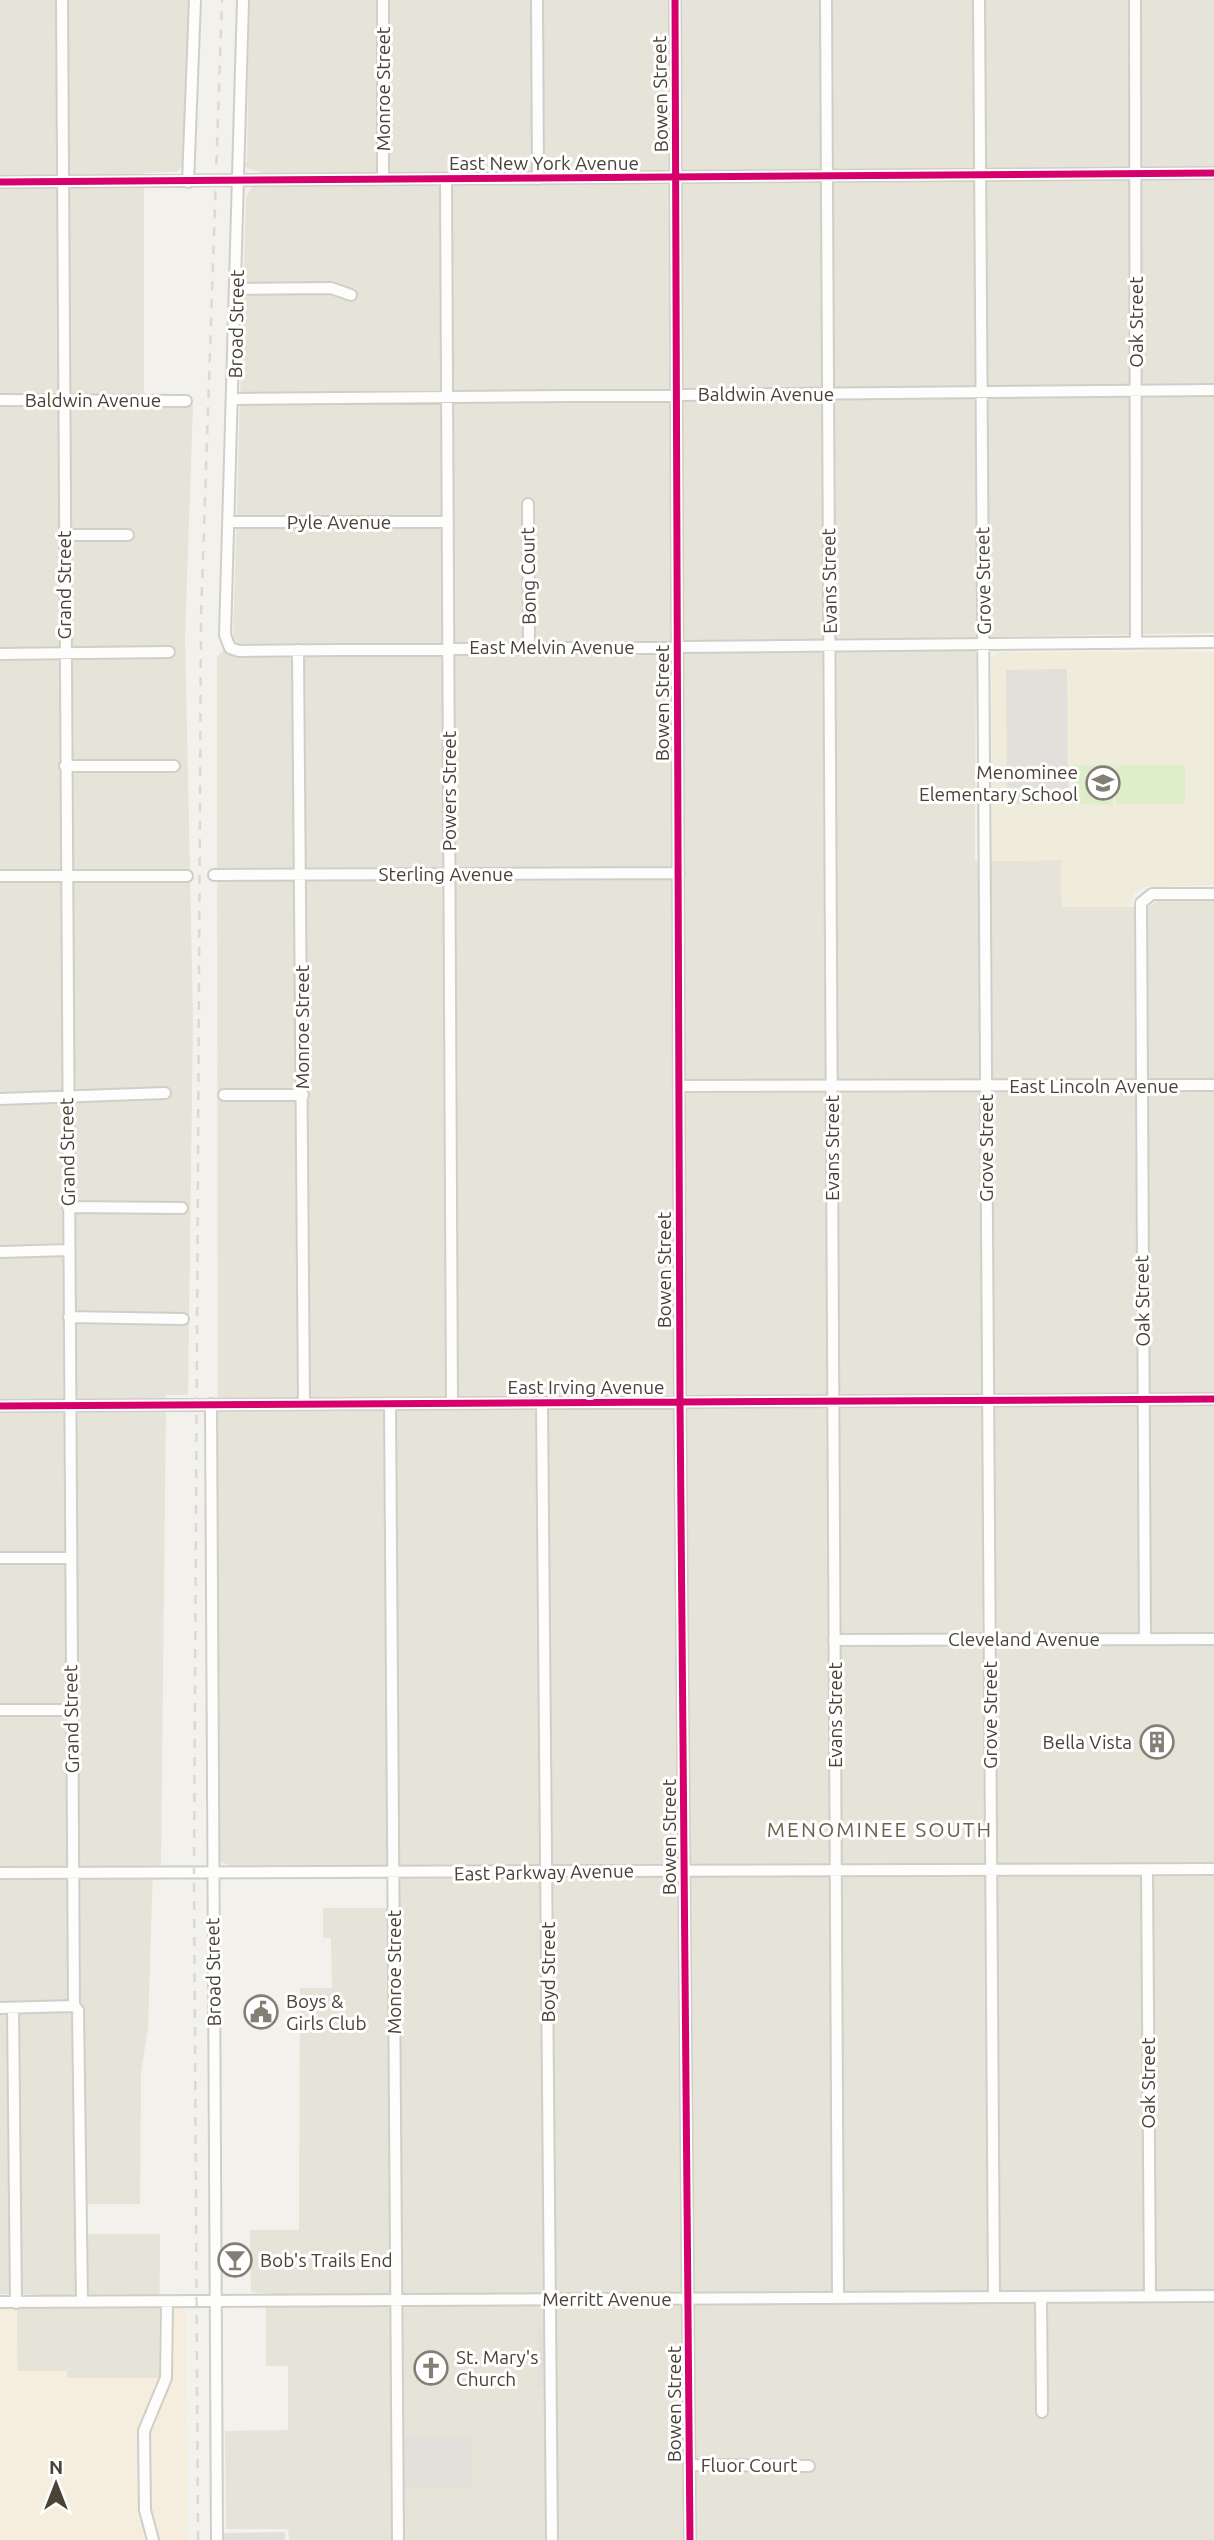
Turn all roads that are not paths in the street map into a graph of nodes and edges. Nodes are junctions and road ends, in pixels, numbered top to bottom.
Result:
1 (62, 0) edge
2 (195, 0) edge
3 (243, 0) edge
4 (383, 0) edge
5 (537, 0) edge
6 (675, 0) edge
7 (826, 0) edge
8 (979, 0) edge
9 (1135, 0) edge
10 (1214, 173) edge
11 (982, 174) junction
12 (1136, 174) junction
13 (677, 177) junction
14 (827, 177) junction
15 (383, 179) junction
16 (446, 179) junction
17 (538, 179) junction
18 (63, 181) junction
19 (239, 181) junction
20 (0, 182) edge
21 (188, 182) junction
22 (236, 289) junction
23 (351, 295) dead end
24 (1214, 390) edge
25 (1136, 392) junction
26 (982, 393) junction
27 (827, 394) junction
28 (677, 395) junction
29 (448, 398) junction
30 (234, 399) junction
31 (0, 400) edge
32 (64, 400) junction
33 (186, 401) dead end
34 (528, 504) dead end
35 (229, 522) junction
36 (448, 522) junction
37 (64, 535) junction
38 (128, 535) dead end
39 (1214, 642) edge
40 (1136, 643) junction
41 (830, 645) junction
42 (984, 645) junction
43 (678, 646) junction
44 (228, 647) joint
45 (448, 647) junction
46 (529, 647) junction
47 (298, 650) junction
48 (169, 652) dead end
49 (65, 653) junction
50 (0, 654) edge
51 (65, 766) junction
52 (174, 766) dead end
53 (679, 873) junction
54 (449, 874) junction
55 (214, 875) dead end
56 (301, 875) junction
57 (0, 876) edge
58 (65, 876) junction
59 (187, 876) dead end
60 (1214, 894) edge
61 (831, 1085) junction
62 (1214, 1085) edge
63 (679, 1086) junction
64 (1140, 1086) junction
65 (986, 1087) junction
66 (165, 1093) dead end
67 (224, 1095) dead end
68 (303, 1095) junction
69 (67, 1098) junction
70 (0, 1099) edge
71 (68, 1207) junction
72 (182, 1208) dead end
73 (68, 1250) junction
74 (0, 1252) edge
75 (69, 1317) junction
76 (183, 1319) dead end
77 (1214, 1399) edge
78 (987, 1400) junction
79 (1143, 1400) junction
80 (833, 1401) junction
81 (680, 1402) junction
82 (452, 1403) junction
83 (211, 1404) junction
84 (304, 1404) junction
85 (390, 1404) junction
86 (542, 1404) junction
87 (70, 1405) junction
88 (0, 1406) edge
89 (0, 1558) edge
90 (70, 1558) junction
91 (1146, 1639) junction
92 (1214, 1639) edge
93 (834, 1640) junction
94 (989, 1640) junction
95 (0, 1710) edge
96 (71, 1710) junction
97 (836, 1869) junction
98 (685, 1870) junction
99 (1147, 1870) junction
100 (1214, 1870) edge
101 (991, 1871) junction
102 (73, 1872) junction
103 (0, 1873) edge
104 (547, 1873) junction
105 (212, 1874) junction
106 (393, 1874) junction
107 (74, 2006) junction
108 (0, 2008) edge
109 (13, 2008) junction
110 (838, 2296) junction
111 (1150, 2296) junction
112 (1214, 2296) edge
113 (994, 2297) junction
114 (1041, 2297) junction
115 (689, 2298) junction
116 (396, 2299) junction
117 (551, 2300) junction
118 (216, 2301) junction
119 (0, 2302) edge
120 (82, 2302) junction
121 (167, 2302) junction
122 (16, 2303) junction
123 (1042, 2412) dead end
124 (690, 2465) junction
125 (809, 2466) dead end
126 (153, 2540) edge
127 (217, 2540) edge
128 (398, 2540) edge
129 (552, 2540) edge
130 (690, 2540) edge

1 - 18 street, Grand Street
2 - 21 street
3 - 19 street, Broad Street
4 - 15 street, Monroe Street
5 - 17 street
6 - 13 street, Bowen Street
7 - 14 street, Evans Street
8 - 11 street, Grove Street
9 - 12 street, Oak Street
10 - 12 street, East New York Avenue
11 - 12 street, East New York Avenue
11 - 14 street, East New York Avenue
11 - 26 street, Grove Street
12 - 25 street, Oak Street
13 - 14 street, East New York Avenue
13 - 17 street, East New York Avenue
13 - 28 street, Bowen Street
14 - 27 street, Evans Street
15 - 16 street, East New York Avenue
15 - 19 street, East New York Avenue
16 - 17 street, East New York Avenue
16 - 29 street, Powers Street
18 - 20 street, East New York Avenue
18 - 21 street, East New York Avenue
18 - 32 street, Grand Street
19 - 21 street, East New York Avenue
19 - 22 street, Broad Street
22 - 23 street
22 - 30 street, Broad Street
24 - 25 street, Baldwin Avenue
25 - 26 street, Baldwin Avenue
25 - 40 street, Oak Street
26 - 27 street, Baldwin Avenue
26 - 42 street, Grove Street
27 - 28 street, Baldwin Avenue
27 - 41 street, Evans Street
28 - 29 street, Baldwin Avenue
28 - 43 street, Bowen Street
29 - 30 street, Baldwin Avenue
29 - 36 street, Powers Street
30 - 35 street, Broad Street
31 - 32 street, Baldwin Avenue
32 - 33 street, Baldwin Avenue
32 - 37 street, Grand Street
34 - 46 street, Bong Court
35 - 36 street, Pyle Avenue
35 - 44 street, Broad Street
36 - 45 street, Powers Street
37 - 38 street
37 - 49 street, Grand Street
39 - 40 street, East Melvin Avenue
40 - 42 street, East Melvin Avenue
41 - 42 street, East Melvin Avenue
41 - 43 street, East Melvin Avenue
41 - 61 street, Evans Street
42 - 65 street, Grove Street
43 - 46 street, East Melvin Avenue
43 - 53 street, Bowen Street
44 - 47 street, East Melvin Avenue
45 - 46 street, East Melvin Avenue
45 - 47 street, East Melvin Avenue
45 - 54 street, Powers Street
47 - 56 street, Monroe Street
48 - 49 street
49 - 50 street
49 - 51 street, Grand Street
51 - 52 street
51 - 58 street, Grand Street
53 - 54 street, Sterling Avenue
53 - 63 street, Bowen Street
54 - 56 street, Sterling Avenue
54 - 82 street, Powers Street
55 - 56 street, Sterling Avenue
56 - 68 street, Monroe Street
57 - 58 street
58 - 59 street
58 - 69 street, Grand Street
60 - 64 street, Oak Street
61 - 63 street, East Lincoln Avenue
61 - 65 street, East Lincoln Avenue
61 - 80 street, Evans Street
62 - 64 street, East Lincoln Avenue
63 - 81 street, Bowen Street
64 - 65 street, East Lincoln Avenue
64 - 79 street, Oak Street
65 - 78 street, Grove Street
66 - 69 street
67 - 68 street
68 - 84 street, Monroe Street
69 - 70 street
69 - 71 street, Grand Street
71 - 72 street
71 - 73 street, Grand Street
73 - 74 street
73 - 75 street, Grand Street
75 - 76 street
75 - 87 street, Grand Street
77 - 79 street, East Irving Avenue
78 - 79 street, East Irving Avenue
78 - 80 street, East Irving Avenue
78 - 94 street, Grove Street
79 - 91 street, Oak Street
80 - 81 street, East Irving Avenue
80 - 93 street, Evans Street
81 - 86 street, East Irving Avenue
81 - 98 street, Bowen Street
82 - 85 street, East Irving Avenue
82 - 86 street, East Irving Avenue
83 - 84 street, East Irving Avenue
83 - 87 street, East Irving Avenue
83 - 105 street, Broad Street
84 - 85 street, East Irving Avenue
85 - 106 street, Monroe Street
86 - 104 street, Boyd Street
87 - 88 street, East Irving Avenue
87 - 90 street, Grand Street
89 - 90 street
90 - 96 street, Grand Street
91 - 92 street, Cleveland Avenue
91 - 94 street, Cleveland Avenue
93 - 94 street, Cleveland Avenue
93 - 97 street, Evans Street
94 - 101 street, Grove Street
95 - 96 street
96 - 102 street, Grand Street
97 - 98 street, East Parkway Avenue
97 - 101 street, East Parkway Avenue
97 - 110 street, Evans Street
98 - 104 street, East Parkway Avenue
98 - 115 street, Bowen Street
99 - 100 street, East Parkway Avenue
99 - 101 street, East Parkway Avenue
99 - 111 street, Oak Street
101 - 113 street, Grove Street
102 - 103 street, East Parkway Avenue
102 - 105 street, East Parkway Avenue
102 - 107 street, Grand Street
104 - 106 street, East Parkway Avenue
104 - 117 street, Boyd Street
105 - 106 street, East Parkway Avenue
105 - 118 street, Broad Street
106 - 116 street, Monroe Street
107 - 109 street
107 - 120 street, Grand Street
108 - 109 street
109 - 122 street
110 - 113 street, Merritt Avenue
110 - 115 street, Merritt Avenue
111 - 112 street, Merritt Avenue
111 - 114 street, Merritt Avenue
113 - 114 street, Merritt Avenue
114 - 123 street
115 - 117 street, Merritt Avenue
115 - 124 street, Bowen Street
116 - 117 street, Merritt Avenue
116 - 118 street, Merritt Avenue
116 - 128 street, Monroe Street
117 - 129 street, Boyd Street
118 - 121 street, Merritt Avenue
118 - 127 street, Broad Street
119 - 122 street, Merritt Avenue
120 - 121 street, Merritt Avenue
120 - 122 street, Merritt Avenue
121 - 126 street
124 - 125 street, Fluor Court
124 - 130 street, Bowen Street

